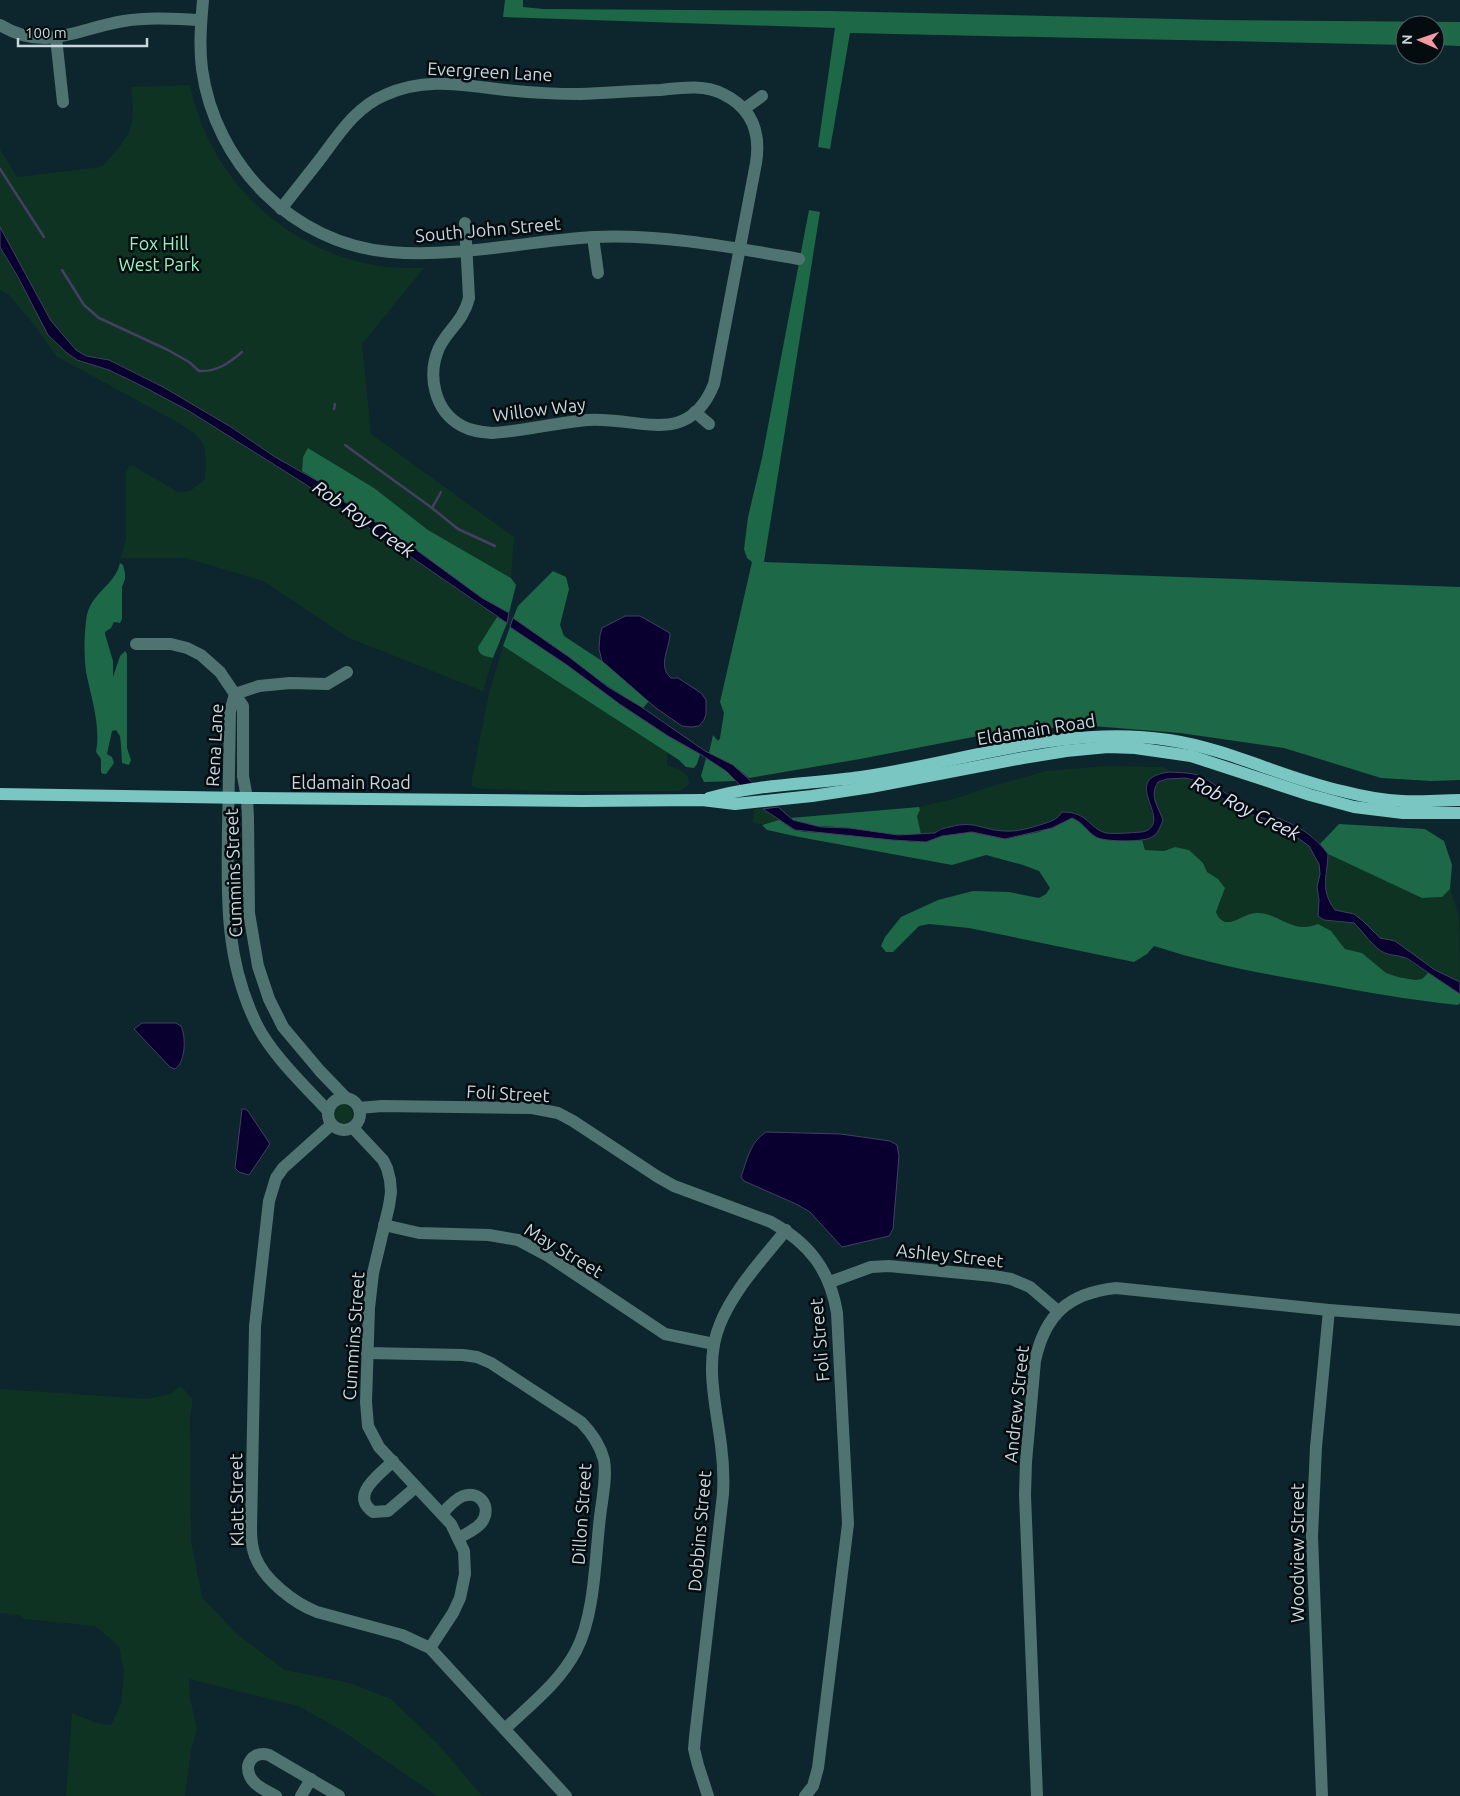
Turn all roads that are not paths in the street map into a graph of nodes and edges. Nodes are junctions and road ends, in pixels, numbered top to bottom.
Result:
1 (203, 0) edge
2 (201, 20) junction
3 (0, 25) edge
4 (56, 38) junction
5 (762, 96) dead end
6 (63, 102) dead end
7 (744, 110) junction
8 (281, 209) junction
9 (465, 223) dead end
10 (594, 238) junction
11 (739, 248) junction
12 (465, 250) junction
13 (799, 259) dead end
14 (598, 273) dead end
15 (695, 412) junction
16 (708, 424) dead end
17 (136, 644) dead end
18 (347, 672) dead end
19 (235, 694) junction
20 (0, 794) edge
21 (229, 798) junction
22 (247, 798) junction
23 (702, 800) junction
24 (1460, 800) edge
25 (1460, 813) edge
26 (346, 1098) junction
27 (359, 1108) junction
28 (328, 1111) junction
29 (331, 1125) junction
30 (354, 1128) junction
31 (384, 1226) junction
32 (786, 1230) junction
33 (830, 1282) junction
34 (1329, 1310) junction
35 (1058, 1311) junction
36 (1460, 1320) edge
37 (714, 1344) junction
38 (367, 1353) junction
39 (392, 1462) junction
40 (416, 1488) junction
41 (442, 1514) junction
42 (459, 1538) junction
43 (430, 1648) junction
44 (505, 1729) junction
45 (311, 1779) junction
46 (276, 1796) edge
47 (301, 1796) edge
48 (339, 1796) edge
49 (566, 1796) edge
50 (708, 1796) edge
51 (805, 1796) edge
52 (1037, 1796) edge
53 (1322, 1796) edge

1 - 2 street, South John Street
2 - 4 street
2 - 8 street, South John Street
3 - 4 street
4 - 6 street
5 - 7 street
7 - 8 street, Evergreen Lane
7 - 11 street, Evergreen Lane
8 - 12 street, South John Street
9 - 12 street, Willow Way
10 - 11 street, South John Street
10 - 12 street, South John Street
10 - 14 street
11 - 13 street, South John Street
11 - 15 street, Willow Way
12 - 15 street, Willow Way
15 - 16 street
17 - 19 street, Rena Lane
18 - 19 street
19 - 21 street, Rena Lane
19 - 22 street, Rena Lane
20 - 21 main road, Eldamain Road
21 - 22 main road, Eldamain Road
21 - 28 street, Cummins Street
22 - 23 main road, Eldamain Road
22 - 26 street, Cummins Street
23 - 24 main road, Eldamain Road
23 - 25 main road, Eldamain Road
26 - 27 street
26 - 28 street
27 - 30 street
27 - 32 street, Foli Street
28 - 29 street
29 - 30 street
29 - 43 street, Klatt Street
30 - 31 street, Cummins Street
31 - 37 street, May Street
31 - 38 street, Cummins Street
32 - 33 street, Foli Street
32 - 37 street, Dobbins Street
33 - 35 street, Ashley Street
33 - 51 street, Foli Street
34 - 35 street, Andrew Street
34 - 36 street, Andrew Street
34 - 53 street, Woodview Street
35 - 52 street, Andrew Street
37 - 50 street, Dobbins Street
38 - 39 street, Cummins Street
38 - 44 street, Dillon Street
39 - 40 street, Cummins Street
39 - 40 street
40 - 41 street, Cummins Street
41 - 42 street, Cummins Street
41 - 42 street
42 - 43 street, Cummins Street
43 - 44 street, Klatt Street
44 - 49 street, Klatt Street
45 - 46 street
45 - 47 street
45 - 48 street

